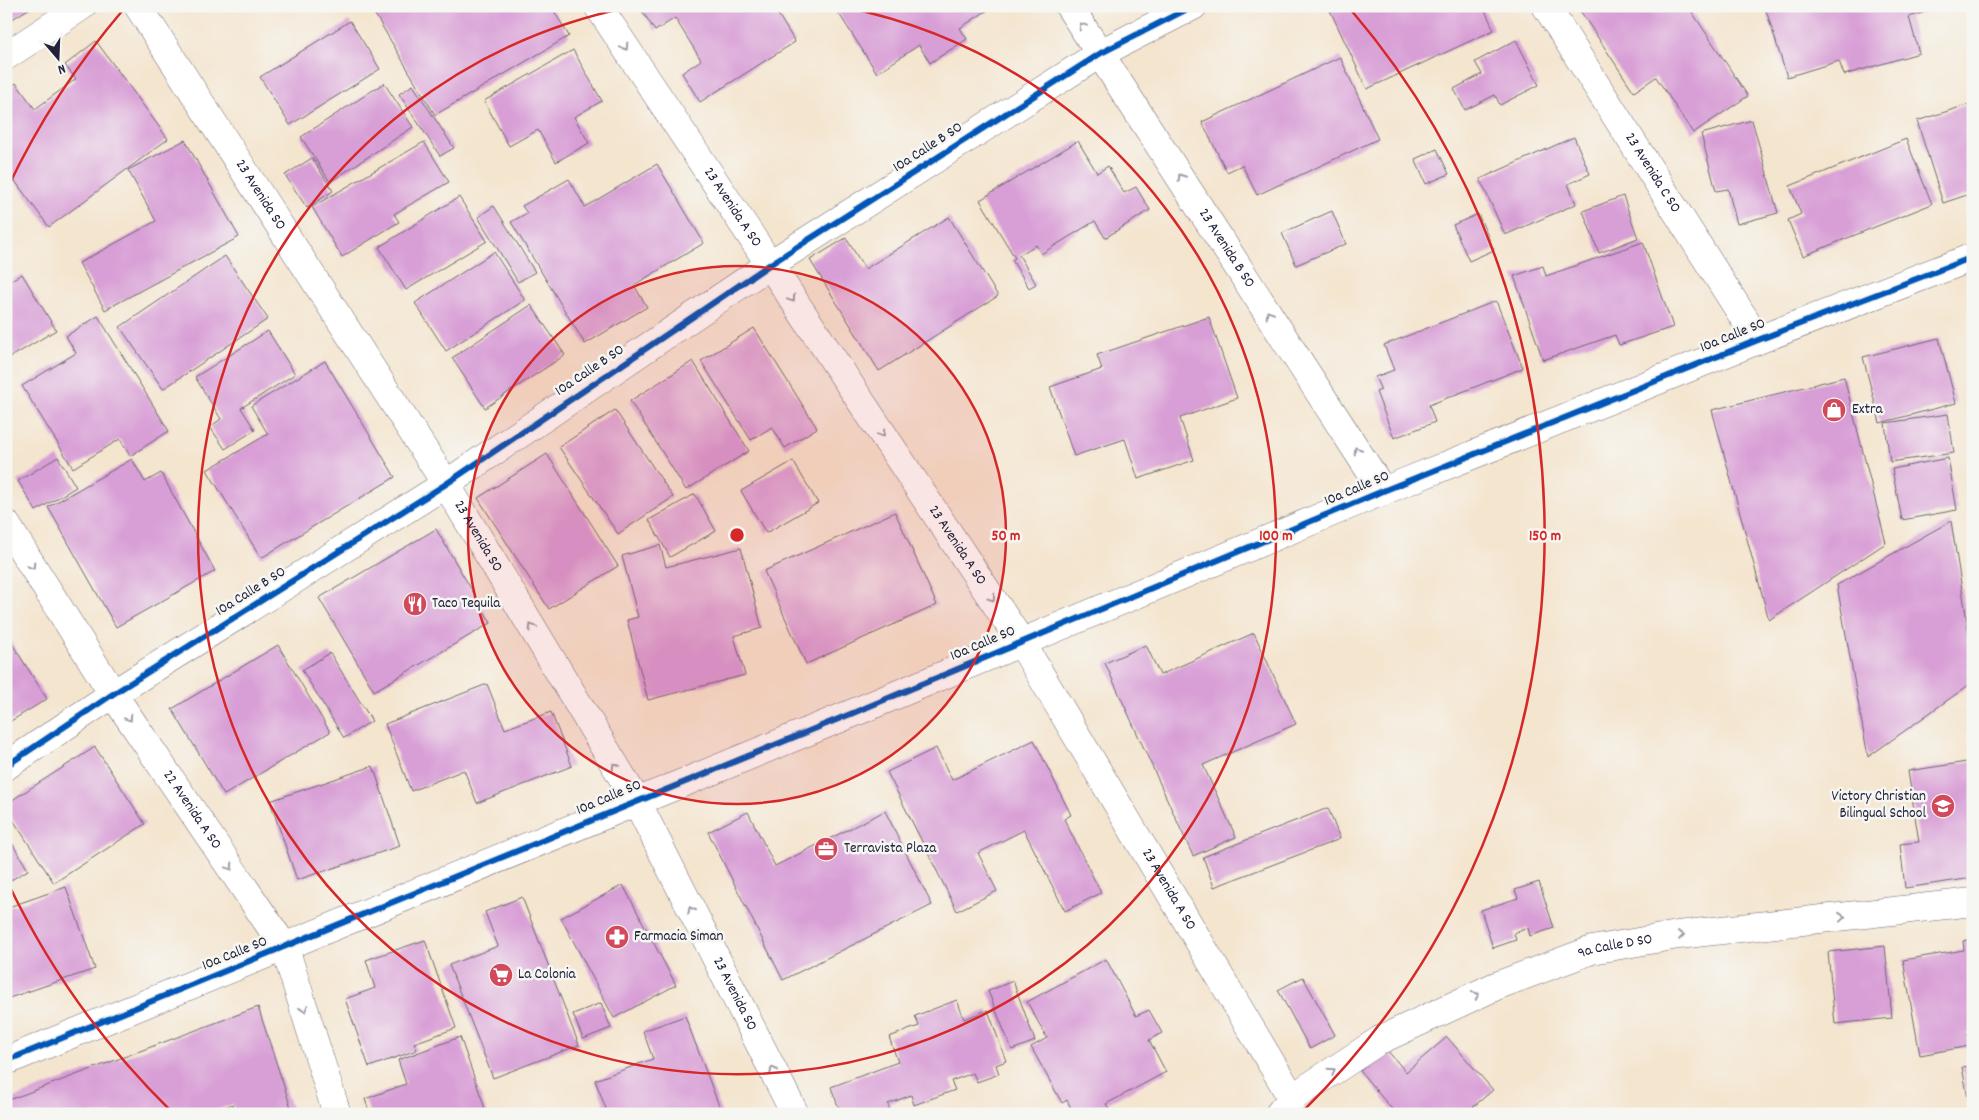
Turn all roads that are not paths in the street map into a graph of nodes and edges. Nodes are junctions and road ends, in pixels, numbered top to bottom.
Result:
1 (82, 6) edge
2 (138, 6) edge
3 (598, 6) edge
4 (1069, 6) edge
5 (1192, 6) edge
6 (1546, 6) edge
7 (1101, 53) junction
8 (6, 56) edge
9 (1973, 257) edge
10 (769, 265) junction
11 (1758, 340) junction
12 (446, 484) junction
13 (1383, 491) junction
14 (6, 524) edge
15 (1021, 642) junction
16 (112, 694) junction
17 (6, 766) edge
18 (636, 800) junction
19 (1973, 902) edge
20 (285, 948) junction
21 (6, 1061) edge
22 (1285, 1106) edge
23 (337, 1114) edge
24 (795, 1114) edge

1 - 8 street
2 - 12 street, 23 Avenida SO
3 -> 10 street, 23 Avenida A SO
7 -> 4 street, 23 Avenida B SO
5 - 7 street, 10a Calle B SO
6 - 11 street, 23 Avenida C SO
7 - 10 street, 10a Calle B SO
13 -> 7 street, 23 Avenida B SO
9 - 11 street, 10a Calle SO
10 - 12 street, 10a Calle B SO
10 -> 15 street, 23 Avenida A SO
11 - 13 street, 10a Calle SO
12 - 16 street, 10a Calle B SO
18 -> 12 street, 23 Avenida SO
13 - 15 street, 10a Calle SO
14 -> 16 street, 22 Avenida A SO
15 - 18 street, 10a Calle SO
15 - 22 street, 23 Avenida A SO
16 - 17 street, 10a Calle B SO
16 -> 20 street, 22 Avenida A SO
18 - 20 street, 10a Calle SO
24 -> 18 street, 23 Avenida SO
22 -> 19 street, 9a Calle D SO
20 - 21 street, 10a Calle SO
20 -> 23 street, 22 Avenida A SO

